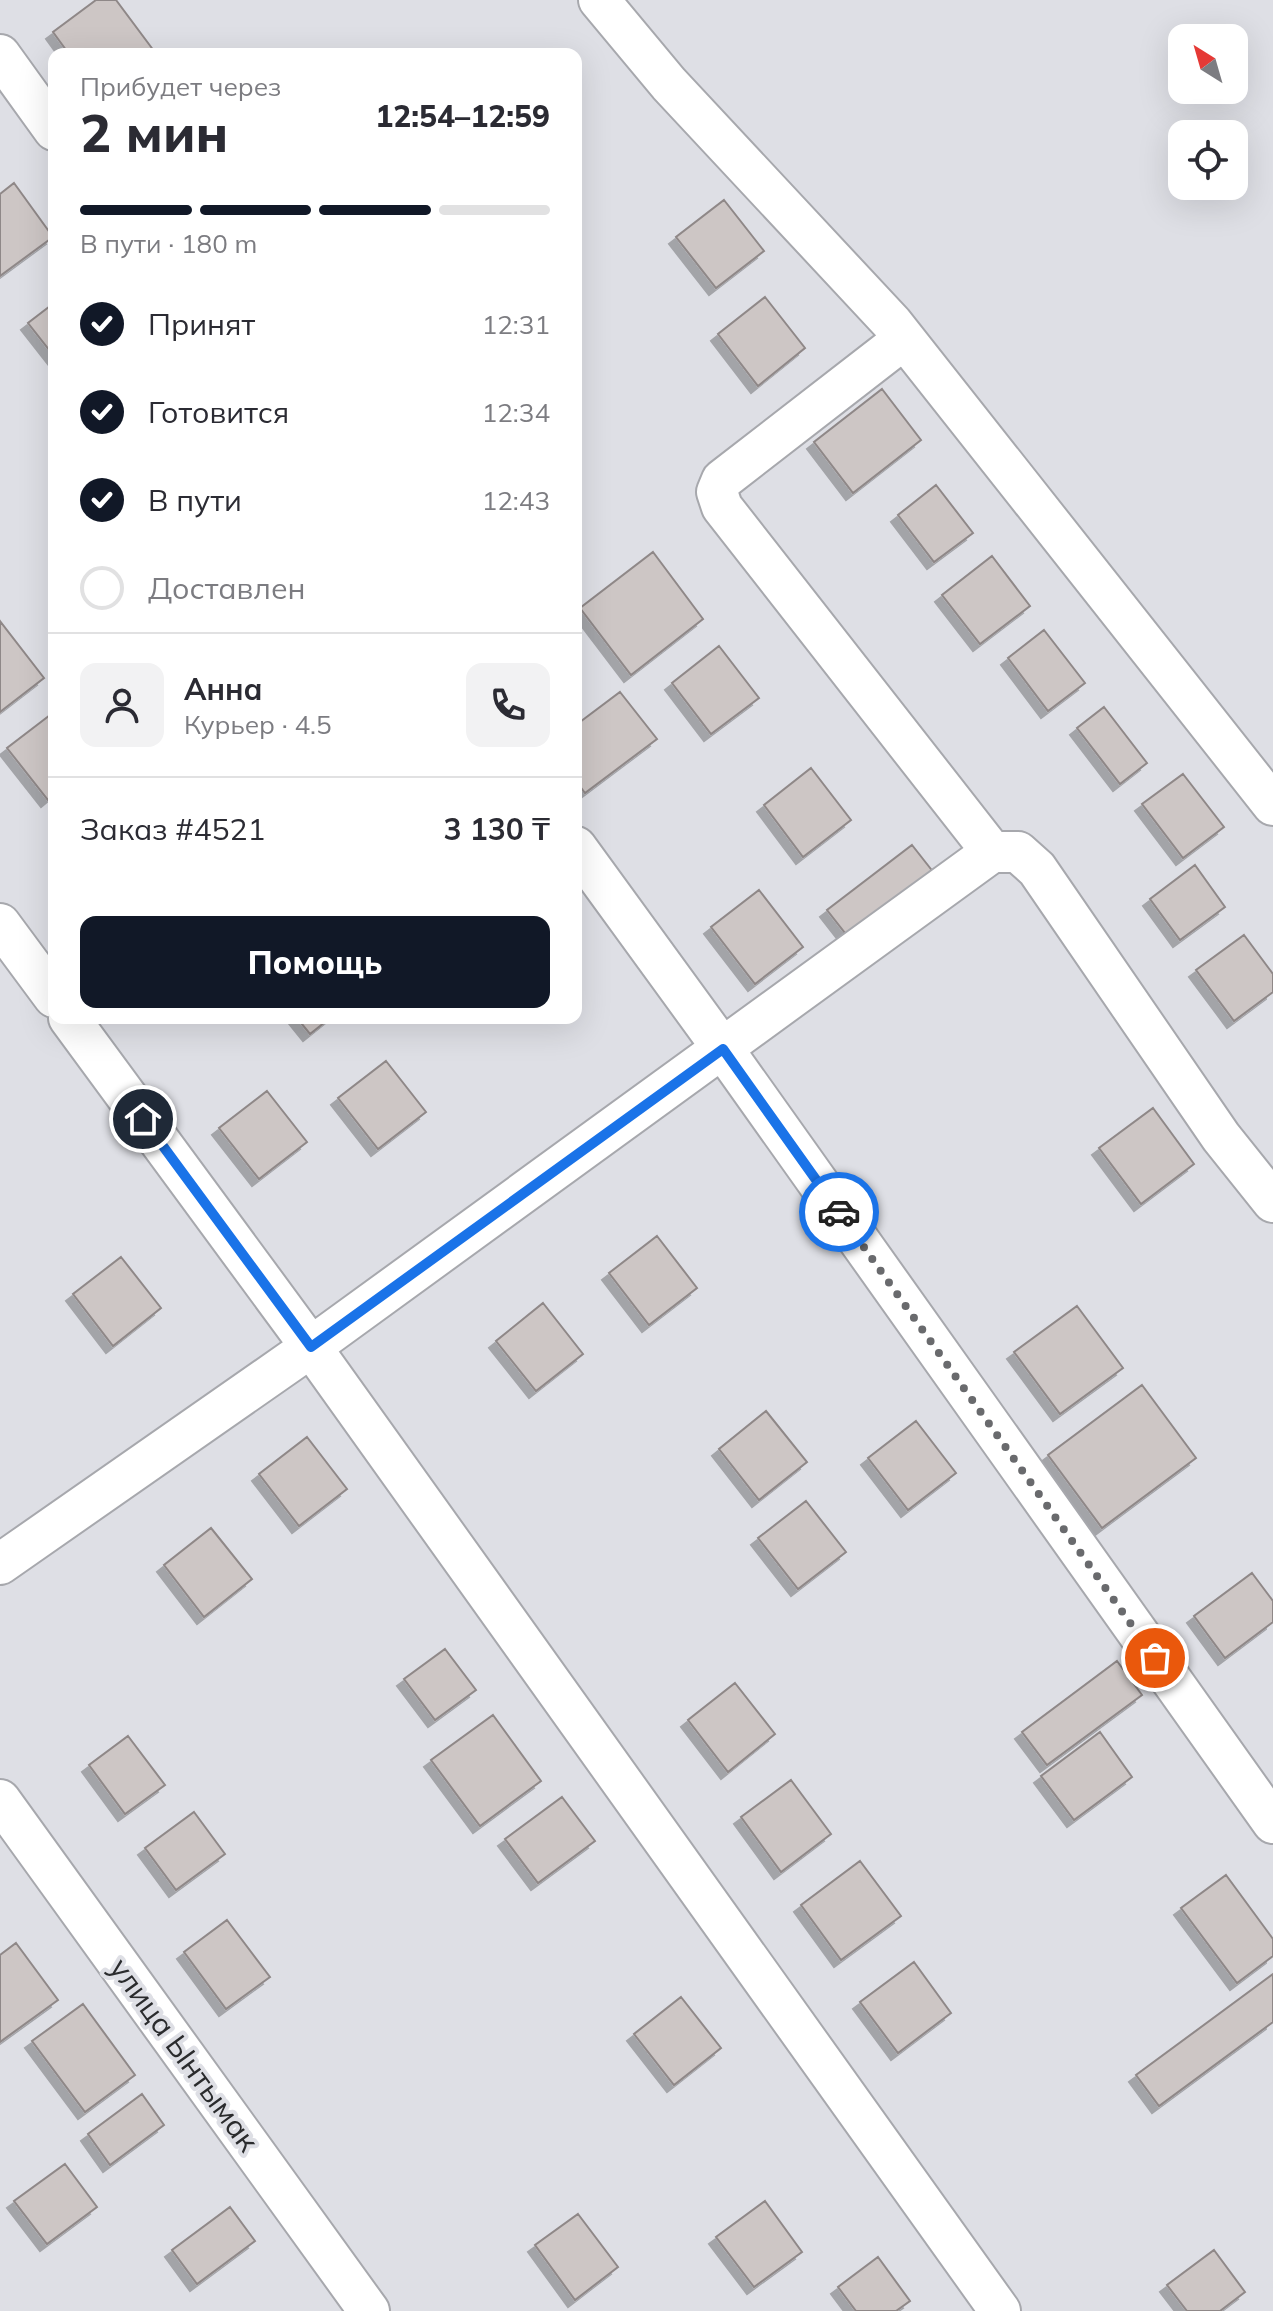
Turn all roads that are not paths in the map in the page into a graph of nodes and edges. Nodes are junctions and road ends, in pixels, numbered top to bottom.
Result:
1 (599, 0) edge
2 (0, 55) edge
3 (48, 122) edge
4 (904, 339) junction
5 (1273, 805) edge
6 (992, 852) junction
7 (582, 855) edge
8 (0, 924) edge
9 (48, 989) edge
10 (73, 1024) edge
11 (723, 1049) junction
12 (1273, 1202) edge
13 (311, 1347) junction
14 (0, 1564) edge
15 (0, 1800) edge
16 (1273, 1823) edge
17 (369, 2311) edge
18 (1000, 2311) edge

1 - 4 street
2 - 3 street
4 - 5 street
4 - 6 street
6 - 11 street
6 - 12 street
7 - 11 street
8 - 9 street
10 - 13 street
11 - 13 street
11 - 16 street
13 - 14 street
13 - 18 street
15 - 17 street, улица Ынтымак

